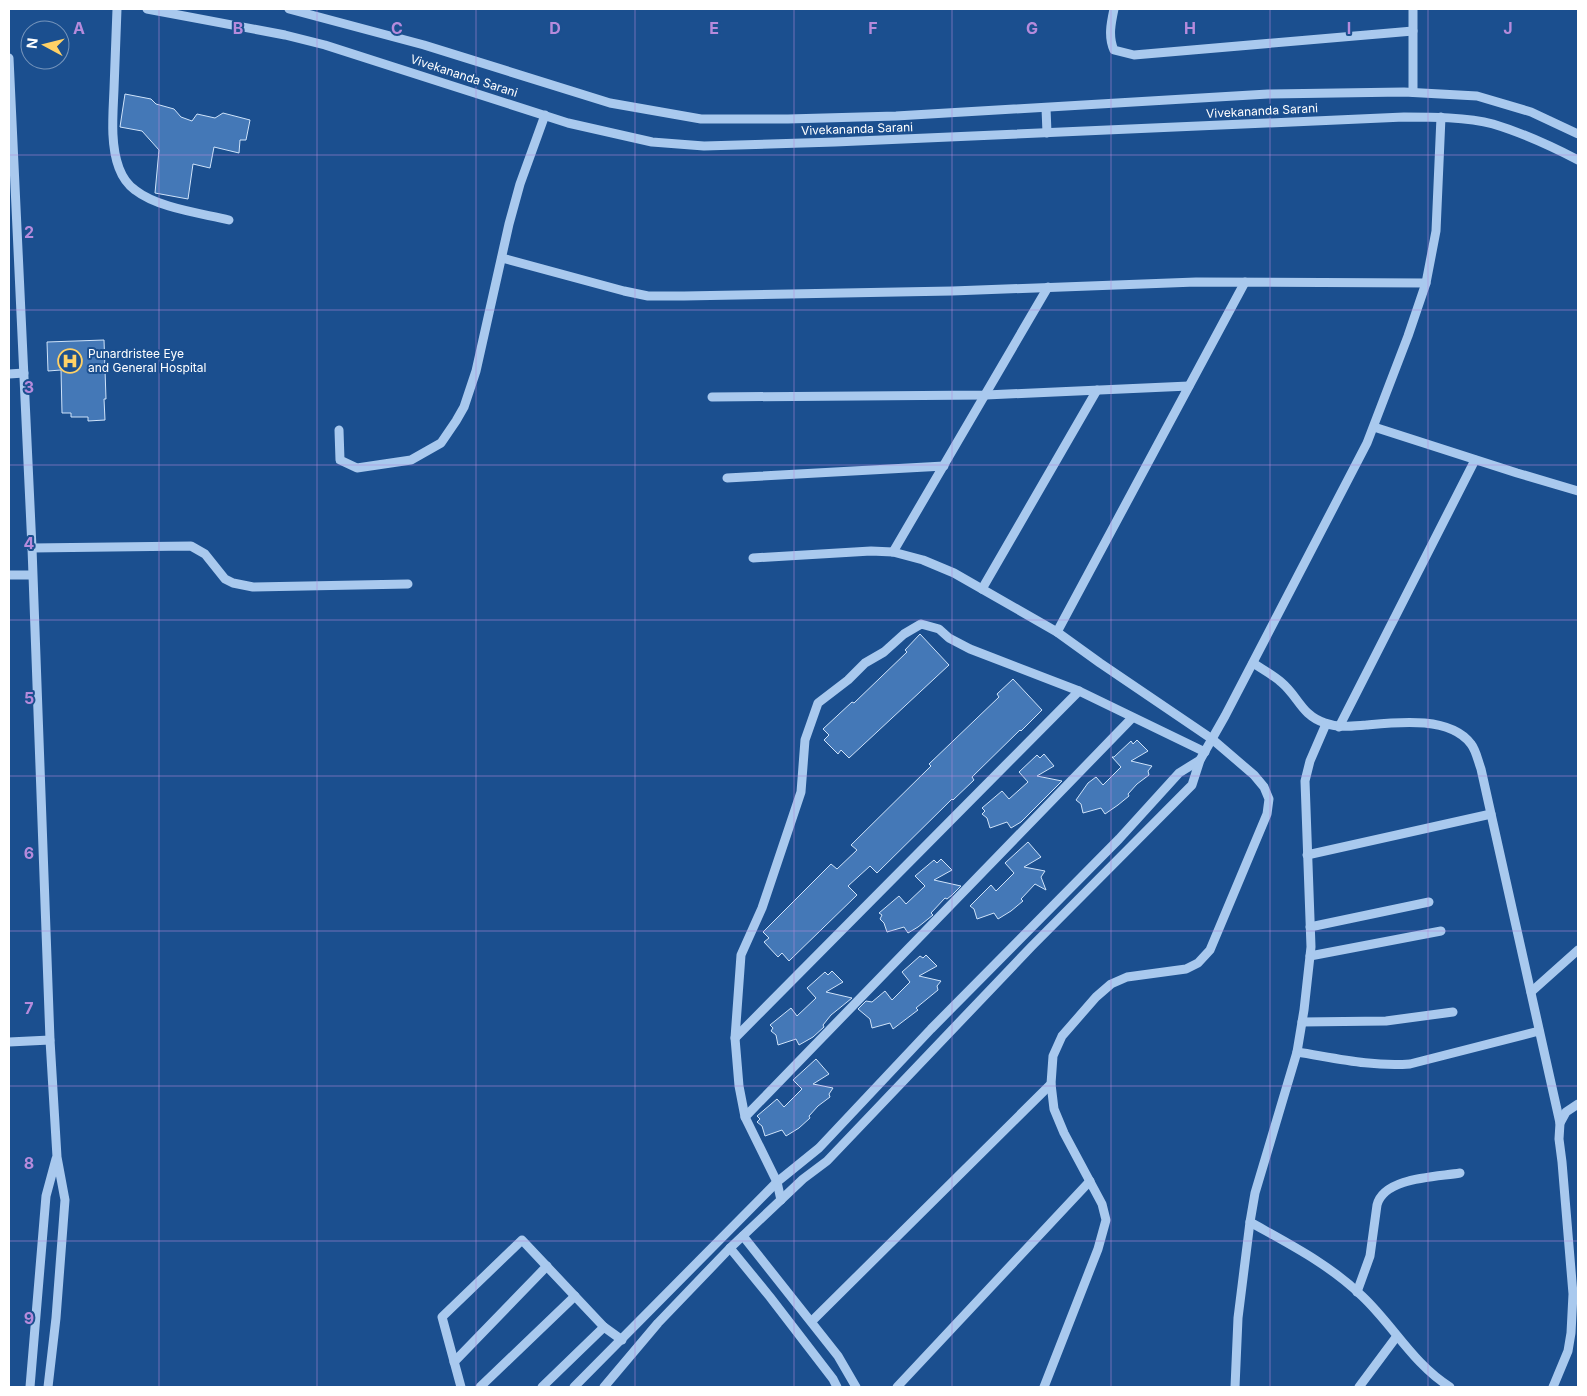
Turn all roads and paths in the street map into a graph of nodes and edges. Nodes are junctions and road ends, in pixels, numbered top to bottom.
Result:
1 (117, 9) edge
2 (147, 9) edge
3 (289, 9) edge
4 (1114, 9) edge
5 (1413, 9) edge
6 (1413, 31) junction
7 (9, 58) edge
8 (1413, 92) junction
9 (1046, 108) junction
10 (545, 115) junction
11 (1441, 117) junction
12 (1047, 133) junction
13 (1578, 134) edge
14 (1578, 160) edge
15 (12, 195) edge
16 (229, 220) dead end
17 (502, 258) junction
18 (1245, 282) junction
19 (1426, 283) junction
20 (1048, 287) junction
21 (24, 373) junction
22 (9, 374) edge
23 (1189, 386) junction
24 (1097, 390) junction
25 (986, 395) junction
26 (712, 397) dead end
27 (1374, 427) junction
28 (340, 430) dead end
29 (1476, 460) junction
30 (944, 466) junction
31 (727, 478) dead end
32 (1578, 491) edge
33 (32, 548) junction
34 (893, 552) junction
35 (753, 558) dead end
36 (9, 575) edge
37 (32, 575) junction
38 (408, 584) dead end
39 (982, 589) junction
40 (1057, 632) junction
41 (1253, 663) junction
42 (1079, 690) junction
43 (1132, 718) junction
44 (1326, 724) junction
45 (1339, 727) junction
46 (1212, 739) junction
47 (1205, 752) junction
48 (1200, 760) junction
49 (1491, 814) junction
50 (1307, 855) junction
51 (1429, 902) dead end
52 (1310, 927) junction
53 (1441, 931) dead end
54 (1578, 950) edge
55 (1310, 956) junction
56 (1531, 992) junction
57 (1453, 1012) dead end
58 (1302, 1022) junction
59 (1540, 1030) junction
60 (735, 1038) junction
61 (50, 1040) junction
62 (9, 1042) edge
63 (1297, 1052) junction
64 (1051, 1084) junction
65 (1578, 1104) edge
66 (745, 1117) junction
67 (1560, 1123) junction
68 (57, 1157) junction
69 (1460, 1173) dead end
70 (1090, 1181) junction
71 (777, 1182) junction
72 (781, 1200) junction
73 (1250, 1222) junction
74 (743, 1236) junction
75 (730, 1248) junction
76 (547, 1266) junction
77 (1357, 1292) junction
78 (575, 1296) junction
79 (812, 1321) junction
80 (604, 1327) junction
81 (630, 1332) junction
82 (1397, 1336) junction
83 (622, 1340) junction
84 (643, 1342) junction
85 (454, 1362) junction
86 (30, 1387) edge
87 (48, 1387) edge
88 (461, 1387) edge
89 (480, 1387) edge
90 (542, 1387) edge
91 (574, 1387) edge
92 (604, 1387) edge
93 (838, 1387) edge
94 (856, 1387) edge
95 (897, 1387) edge
96 (1044, 1387) edge
97 (1235, 1387) edge
98 (1359, 1387) edge
99 (1450, 1387) edge
100 (1553, 1387) edge

1 - 16 street
2 - 10 street, Vivekananda Sarani
3 - 9 street, Vivekananda Sarani
4 - 6 street
5 - 6 street
6 - 8 street
7 - 15 street
8 - 9 street, Vivekananda Sarani
8 - 13 street, Vivekananda Sarani
9 - 12 street
10 - 12 street, Vivekananda Sarani
10 - 17 street
11 - 12 street, Vivekananda Sarani
11 - 14 street, Vivekananda Sarani
11 - 19 street
15 - 21 street
17 - 20 street
17 - 28 street
18 - 19 street
18 - 20 street
18 - 23 street
19 - 27 street
20 - 25 street
21 - 22 street
21 - 33 street
23 - 24 street
23 - 40 street
24 - 25 street
24 - 39 street
25 - 26 street
25 - 30 street
27 - 29 street
27 - 41 street
29 - 32 street
29 - 45 street
30 - 31 street
30 - 34 street
33 - 37 street
33 - 38 street
34 - 35 street
34 - 39 street
36 - 37 street
37 - 61 street
39 - 40 street
40 - 46 street
41 - 44 street
41 - 46 street
42 - 43 street
42 - 60 street
42 - 60 street
43 - 47 street
43 - 66 street
44 - 45 street
44 - 50 street
45 - 49 street
46 - 47 street
46 - 64 street
47 - 48 street
48 - 71 street
48 - 72 street
49 - 50 street
49 - 56 street
50 - 52 street
51 - 52 street
52 - 55 street
53 - 55 street
54 - 56 street
55 - 58 street
56 - 59 street
57 - 58 street
58 - 63 street
59 - 63 street
59 - 67 street
60 - 66 street
61 - 62 street
61 - 68 street
63 - 73 street
64 - 70 street
64 - 79 street
65 - 67 street
66 - 71 street
67 - 100 street
68 - 86 street
68 - 87 street
69 - 77 street
70 - 95 street
70 - 96 street
71 - 72 street
71 - 81 street
72 - 74 street
73 - 77 street
73 - 97 street
74 - 75 street
74 - 79 street
75 - 84 street
75 - 93 street
76 - 78 street
76 - 85 street
76 - 85 street
77 - 82 street
78 - 80 street
78 - 89 street
79 - 94 street
80 - 83 street
80 - 90 street
81 - 83 street
81 - 84 street
82 - 98 street
82 - 99 street
83 - 91 street
84 - 92 street
85 - 88 street

